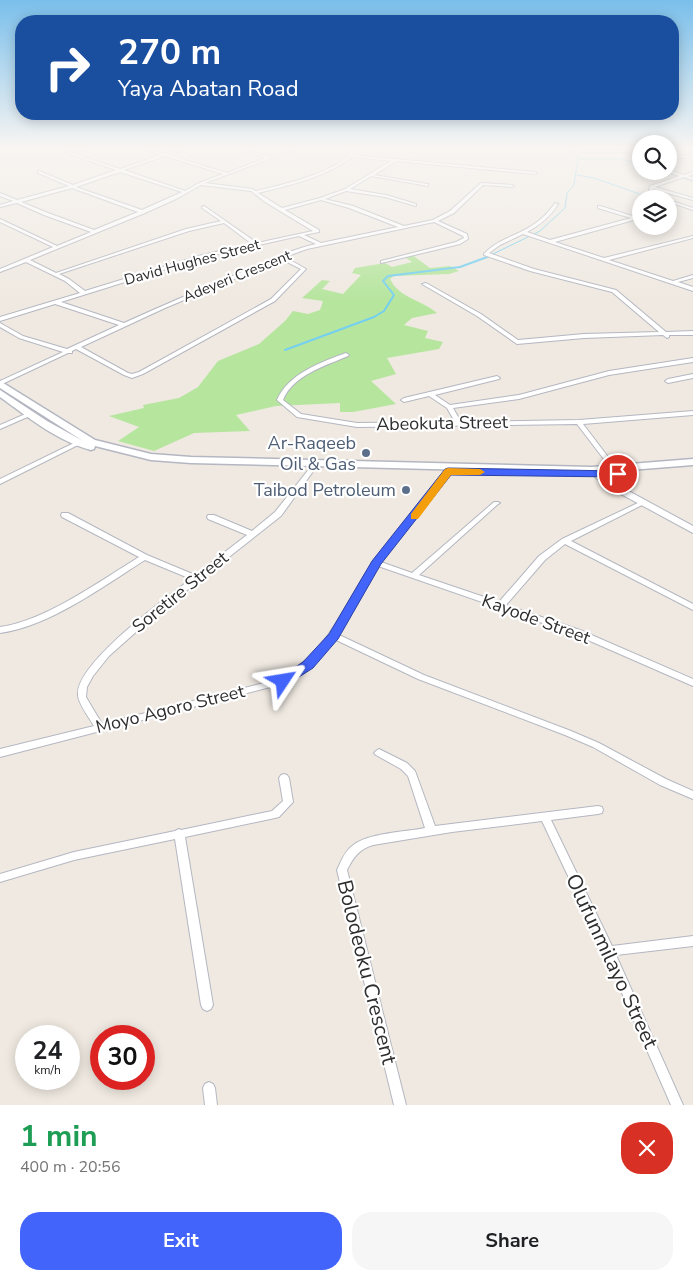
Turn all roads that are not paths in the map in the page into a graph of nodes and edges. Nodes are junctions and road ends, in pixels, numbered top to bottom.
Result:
1 (8, 198) edge
2 (34, 198) edge
3 (101, 198) edge
4 (173, 198) edge
5 (264, 198) edge
6 (325, 198) edge
7 (391, 198) edge
8 (468, 198) edge
9 (321, 199) junction
10 (18, 202) junction
11 (556, 204) dead end
12 (677, 204) edge
13 (414, 205) dead end
14 (0, 206) edge
15 (204, 207) dead end
16 (600, 207) dead end
17 (693, 209) edge
18 (281, 210) junction
19 (143, 212) junction
20 (632, 217) edge
21 (632, 219) edge
22 (0, 220) edge
23 (434, 221) junction
24 (224, 222) junction
25 (402, 227) junction
26 (93, 231) junction
27 (526, 233) junction
28 (300, 235) junction
29 (693, 237) edge
30 (549, 242) junction
31 (255, 244) junction
32 (321, 246) junction
33 (56, 247) junction
34 (281, 257) junction
35 (606, 259) junction
36 (26, 260) junction
37 (384, 262) dead end
38 (0, 271) edge
39 (56, 274) junction
40 (693, 276) edge
41 (674, 282) junction
42 (424, 284) dead end
43 (693, 289) edge
44 (84, 293) junction
45 (56, 302) junction
46 (0, 319) edge
47 (0, 325) edge
48 (124, 325) junction
49 (693, 333) edge
50 (667, 336) junction
51 (78, 348) junction
52 (70, 352) junction
53 (346, 355) dead end
54 (693, 360) edge
55 (693, 376) edge
56 (497, 378) dead end
57 (668, 381) dead end
58 (0, 384) edge
59 (0, 394) edge
60 (430, 394) junction
61 (404, 400) dead end
62 (449, 407) junction
63 (693, 413) edge
64 (30, 414) junction
65 (579, 422) junction
66 (459, 424) junction
67 (0, 427) edge
68 (78, 443) junction
69 (693, 462) edge
70 (693, 466) edge
71 (311, 470) junction
72 (448, 472) junction
73 (594, 472) junction
74 (616, 472) junction
75 (0, 482) edge
76 (496, 503) dead end
77 (642, 503) junction
78 (65, 515) dead end
79 (211, 517) dead end
80 (688, 524) edge
81 (693, 530) edge
82 (252, 534) junction
83 (566, 541) junction
84 (144, 557) junction
85 (376, 563) junction
86 (413, 576) junction
87 (195, 578) junction
88 (500, 605) junction
89 (693, 607) edge
90 (0, 630) edge
91 (334, 636) junction
92 (693, 683) edge
93 (100, 727) junction
94 (0, 753) edge
95 (379, 753) dead end
96 (284, 778) dead end
97 (693, 795) edge
98 (598, 810) dead end
99 (545, 818) junction
100 (431, 830) junction
101 (179, 833) junction
102 (0, 878) edge
103 (693, 940) edge
104 (610, 951) junction
105 (207, 1004) dead end
106 (209, 1088) dead end
107 (211, 1105) edge
108 (400, 1105) edge
109 (677, 1105) edge

1 - 10 street
2 - 10 street
3 - 19 street
4 - 19 street
5 - 18 street, David Hughes Street
6 - 9 street
7 - 13 street
8 - 23 street, Adeyeri Crescent
9 - 18 street
9 - 25 street
10 - 14 street
10 - 26 street
11 - 27 street
12 - 17 street
15 - 24 street
16 - 20 street
18 - 28 street, David Hughes Street
19 - 26 street
21 - 30 street
22 - 33 street
23 - 25 street, Adeyeri Crescent
23 - 37 street
24 - 31 street
24 - 39 street
25 - 32 street, Adeyeri Crescent
26 - 33 street
27 - 30 street
27 - 50 street
28 - 31 street, David Hughes Street
28 - 32 street
29 - 35 street
30 - 35 street
31 - 44 street, David Hughes Street
32 - 34 street, Adeyeri Crescent
33 - 36 street
34 - 48 street, Adeyeri Crescent
34 - 51 street
35 - 41 street
36 - 38 street
36 - 39 street
39 - 44 street
40 - 41 street
41 - 43 street
42 - 50 street
44 - 45 street, David Hughes Street
45 - 46 street, David Hughes Street
45 - 48 street
47 - 52 street
48 - 51 street, Adeyeri Crescent
49 - 50 street
51 - 52 street, Adeyeri Crescent
52 - 58 street, Adeyeri Crescent
53 - 66 street, Abeokuta Street
54 - 62 street
55 - 57 street
56 - 60 street
58 - 73 main road
59 - 64 main road
60 - 61 street
60 - 62 street
62 - 66 street
63 - 65 street, Abeokuta Street
64 - 67 street
64 - 68 main road
65 - 66 street, Abeokuta Street
65 - 74 street
68 - 71 main road
68 - 75 street
69 - 74 main road
70 - 74 main road
71 - 72 main road
71 - 82 street, Soretire Street
72 - 73 main road
72 - 85 street, Moyo Agoro Street
73 - 74 main road
73 - 77 street
76 - 86 street
77 - 80 street
77 - 83 street
78 - 84 street
79 - 82 street
80 - 81 street
82 - 87 street, Soretire Street
83 - 88 street
83 - 89 street
84 - 87 street
84 - 90 street
85 - 86 street, Kayode Street
85 - 91 street, Moyo Agoro Street
86 - 88 street, Kayode Street
87 - 93 street, Soretire Street
88 - 92 street, Kayode Street
91 - 93 street, Moyo Agoro Street
91 - 97 street
93 - 94 street, Moyo Agoro Street
95 - 100 street
96 - 101 street
98 - 99 street, Bolodeoku Crescent
99 - 100 street, Bolodeoku Crescent
99 - 104 street, Olufunmilayo Street
100 - 108 street, Bolodeoku Crescent
101 - 102 street
101 - 105 street
103 - 104 street
104 - 109 street, Olufunmilayo Street
106 - 107 street

